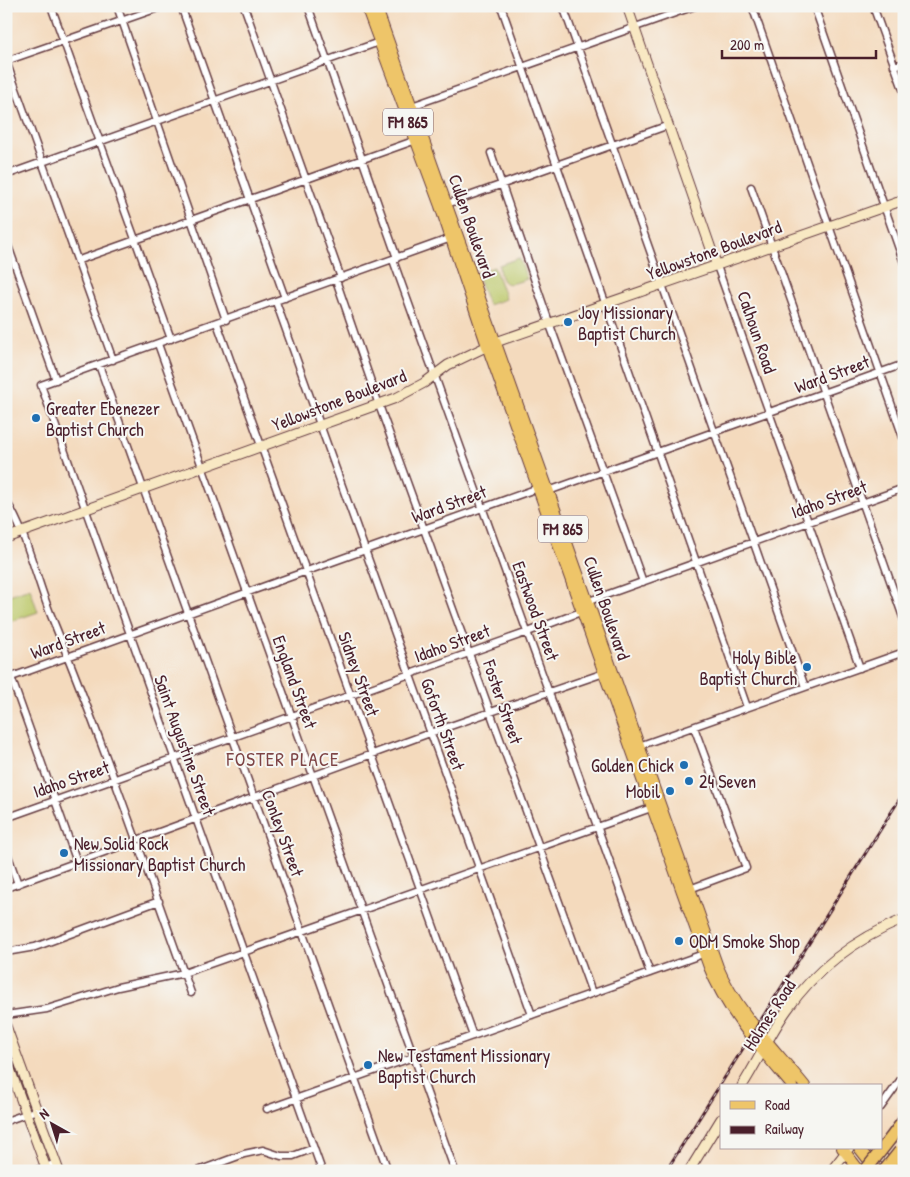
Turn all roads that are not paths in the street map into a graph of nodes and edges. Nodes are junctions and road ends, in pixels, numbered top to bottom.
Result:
1 (51, 6) edge
2 (117, 6) edge
3 (164, 6) edge
4 (181, 6) edge
5 (244, 6) edge
6 (308, 6) edge
7 (501, 6) edge
8 (562, 6) edge
9 (628, 6) edge
10 (752, 6) edge
11 (814, 6) edge
12 (873, 6) edge
13 (373, 7) edge
14 (692, 7) edge
15 (122, 21) junction
16 (635, 27) junction
17 (64, 41) junction
18 (384, 41) junction
19 (577, 48) junction
20 (327, 60) junction
21 (6, 61) edge
22 (904, 63) edge
23 (894, 66) junction
24 (522, 67) junction
25 (271, 81) junction
26 (904, 92) edge
27 (215, 100) junction
28 (408, 108) junction
29 (158, 121) junction
30 (669, 125) junction
31 (419, 139) junction
32 (99, 142) junction
33 (611, 146) junction
34 (491, 153) dead end
35 (362, 160) junction
36 (43, 161) junction
37 (557, 165) junction
38 (6, 174) edge
39 (306, 181) junction
40 (502, 185) junction
41 (751, 187) dead end
42 (250, 200) junction
43 (904, 200) edge
44 (444, 205) junction
45 (884, 207) junction
46 (193, 221) junction
47 (828, 227) junction
48 (455, 237) junction
49 (6, 240) edge
50 (135, 240) junction
51 (772, 247) junction
52 (395, 259) junction
53 (79, 260) junction
54 (904, 263) edge
55 (717, 266) junction
56 (338, 279) junction
57 (662, 286) junction
58 (285, 298) junction
59 (276, 302) junction
60 (606, 306) junction
61 (226, 320) junction
62 (216, 323) junction
63 (550, 325) junction
64 (171, 339) junction
65 (158, 344) junction
66 (491, 344) junction
67 (113, 360) junction
68 (904, 364) edge
69 (99, 365) junction
70 (880, 372) junction
71 (436, 374) junction
72 (56, 380) junction
73 (824, 393) junction
74 (379, 405) junction
75 (768, 412) junction
76 (320, 426) junction
77 (714, 432) junction
78 (904, 440) edge
79 (261, 447) junction
80 (658, 452) junction
81 (202, 468) junction
82 (603, 471) junction
83 (904, 488) edge
84 (144, 489) junction
85 (543, 489) junction
86 (6, 501) edge
87 (862, 502) junction
88 (483, 508) junction
89 (84, 510) junction
90 (808, 523) junction
91 (424, 529) junction
92 (20, 533) junction
93 (6, 538) edge
94 (752, 542) junction
95 (365, 549) junction
96 (698, 563) junction
97 (306, 570) junction
98 (643, 582) junction
99 (247, 593) junction
100 (586, 606) junction
101 (189, 613) junction
102 (904, 620) edge
103 (528, 632) junction
104 (129, 634) junction
105 (904, 652) edge
106 (469, 653) junction
107 (69, 656) junction
108 (860, 668) junction
109 (608, 672) junction
110 (409, 674) junction
111 (9, 678) edge
112 (805, 687) junction
113 (549, 692) junction
114 (351, 696) junction
115 (747, 706) junction
116 (490, 713) junction
117 (291, 716) junction
118 (694, 726) junction
119 (430, 733) junction
120 (232, 736) junction
121 (635, 748) junction
122 (372, 755) junction
123 (174, 758) junction
124 (313, 776) junction
125 (116, 779) junction
126 (255, 798) junction
127 (56, 800) junction
128 (656, 806) junction
129 (6, 818) edge
130 (196, 819) junction
131 (597, 827) junction
132 (137, 841) junction
133 (538, 847) junction
134 (6, 850) edge
135 (77, 862) junction
136 (479, 868) junction
137 (18, 884) junction
138 (6, 888) edge
139 (421, 889) junction
140 (686, 890) junction
141 (159, 901) junction
142 (361, 911) junction
143 (904, 919) edge
144 (302, 932) junction
145 (6, 952) edge
146 (708, 952) junction
147 (244, 953) junction
148 (184, 973) junction
149 (650, 973) junction
150 (191, 993) dead end
151 (592, 993) junction
152 (532, 1014) junction
153 (6, 1015) edge
154 (6, 1026) edge
155 (473, 1036) junction
156 (766, 1047) junction
157 (18, 1057) junction
158 (413, 1057) junction
159 (7, 1060) edge
160 (904, 1075) edge
161 (355, 1077) junction
162 (743, 1084) edge
163 (791, 1084) edge
164 (803, 1084) edge
165 (296, 1098) junction
166 (882, 1106) edge
167 (267, 1109) dead end
168 (37, 1110) junction
169 (27, 1114) junction
170 (904, 1120) edge
171 (6, 1121) edge
172 (720, 1121) edge
173 (314, 1148) junction
174 (902, 1148) edge
175 (882, 1149) edge
176 (846, 1150) edge
177 (860, 1150) edge
178 (876, 1150) edge
179 (881, 1150) edge
180 (58, 1167) edge
181 (46, 1169) edge
182 (35, 1171) edge
183 (198, 1171) edge
184 (322, 1171) edge
185 (388, 1171) edge
186 (455, 1171) edge
187 (689, 1171) edge
188 (831, 1171) edge
189 (860, 1171) edge
190 (865, 1171) edge
191 (877, 1171) edge
192 (884, 1171) edge
193 (896, 1171) edge

1 - 17 street
2 - 15 street
3 - 15 street
4 - 27 street
5 - 25 street, Foster Street
6 - 20 street, Eastwood Street
7 - 24 street
8 - 19 street
9 - 16 street, Calhoun Road
10 - 47 street
11 - 45 street
12 - 23 street
13 - 18 main road, Cullen Boulevard / FM 865
14 - 16 street
15 - 17 street
15 - 29 street
16 - 19 street
16 - 30 street, Calhoun Road
17 - 21 street
17 - 32 street
18 - 20 street
18 - 28 main road, Cullen Boulevard / FM 865
19 - 24 street
19 - 33 street
20 - 25 street
20 - 35 street, Eastwood Street
21 - 36 street
22 - 23 street
23 - 26 street
24 - 28 street
24 - 37 street
25 - 27 street
25 - 39 street, Foster Street
27 - 29 street
27 - 42 street
28 - 31 main road, Cullen Boulevard / FM 865
29 - 32 street
29 - 46 street
30 - 33 street
30 - 55 street, Calhoun Road
31 - 35 street
31 - 44 main road, Cullen Boulevard / FM 865
32 - 36 street
32 - 50 street
33 - 37 street
33 - 57 street
34 - 40 street
35 - 39 street
35 - 52 street, Eastwood Street
36 - 38 street
36 - 53 street
37 - 40 street
37 - 60 street
39 - 42 street
39 - 56 street, Foster Street
40 - 44 street
40 - 63 street
41 - 51 street
42 - 46 street
42 - 58 street
43 - 45 street, Yellowstone Boulevard
44 - 48 main road, Cullen Boulevard / FM 865
45 - 47 street, Yellowstone Boulevard
45 - 54 street
46 - 50 street
46 - 61 street
47 - 51 street, Yellowstone Boulevard
47 - 70 street
48 - 52 street
48 - 66 main road, Cullen Boulevard / FM 865
49 - 72 street
50 - 53 street
50 - 64 street
51 - 55 street, Yellowstone Boulevard
51 - 73 street
52 - 56 street
52 - 71 street, Eastwood Street
53 - 67 street
55 - 57 street, Yellowstone Boulevard
55 - 75 street, Calhoun Road
56 - 58 street
56 - 74 street, Foster Street
57 - 60 street, Yellowstone Boulevard
57 - 77 street
58 - 59 street
59 - 61 street
59 - 76 street, Goforth Street
60 - 63 street, Yellowstone Boulevard
60 - 80 street
61 - 62 street
62 - 64 street
62 - 79 street, Sidney Street
63 - 66 street, Yellowstone Boulevard
63 - 82 street
64 - 65 street
65 - 67 street
65 - 81 street, England Street
66 - 71 street, Yellowstone Boulevard
66 - 85 main road, Cullen Boulevard / FM 865
67 - 69 street
68 - 70 street, Ward Street
69 - 72 street
69 - 84 street, Conley Street
70 - 73 street, Ward Street
70 - 78 street
71 - 74 street, Yellowstone Boulevard
71 - 88 street, Eastwood Street
72 - 89 street, Saint Augustine Street
73 - 75 street, Ward Street
73 - 87 street
74 - 76 street, Yellowstone Boulevard
74 - 91 street, Foster Street
75 - 77 street, Ward Street
75 - 90 street, Calhoun Road
76 - 79 street, Yellowstone Boulevard
76 - 95 street, Goforth Street
77 - 80 street, Ward Street
77 - 94 street
79 - 81 street, Yellowstone Boulevard
79 - 97 street, Sidney Street
80 - 82 street, Ward Street
80 - 96 street
81 - 84 street, Yellowstone Boulevard
81 - 99 street, England Street
82 - 85 street, Ward Street
82 - 98 street
83 - 87 street, Idaho Street
84 - 89 street, Yellowstone Boulevard
84 - 101 street, Conley Street
85 - 88 street, Ward Street
85 - 100 main road, Cullen Boulevard / FM 865
86 - 92 street
87 - 90 street, Idaho Street
87 - 102 street
88 - 91 street, Ward Street
88 - 103 street, Eastwood Street
89 - 92 street, Yellowstone Boulevard
89 - 104 street, Saint Augustine Street
90 - 94 street, Idaho Street
90 - 108 street, Calhoun Road
91 - 95 street, Ward Street
91 - 106 street, Foster Street
92 - 93 street, Yellowstone Boulevard
92 - 107 street
94 - 96 street, Idaho Street
94 - 112 street
95 - 97 street, Ward Street
95 - 110 street, Goforth Street
96 - 98 street, Idaho Street
96 - 115 street
97 - 99 street, Ward Street
97 - 114 street, Sidney Street
98 - 100 street, Idaho Street
99 - 101 street, Ward Street
99 - 117 street, England Street
100 - 103 street, Idaho Street
100 - 109 main road, Cullen Boulevard / FM 865
101 - 104 street, Ward Street
101 - 120 street, Conley Street
103 - 106 street, Idaho Street
103 - 113 street, Eastwood Street
104 - 107 street, Ward Street
104 - 123 street, Saint Augustine Street
105 - 108 street
106 - 110 street, Idaho Street
106 - 116 street, Foster Street
107 - 111 street, Ward Street
107 - 125 street
108 - 112 street
109 - 113 street
109 - 121 main road, Cullen Boulevard / FM 865
110 - 114 street, Idaho Street
110 - 119 street, Goforth Street
111 - 127 street
112 - 115 street
113 - 116 street
113 - 131 street, Eastwood Street
114 - 117 street, Idaho Street
114 - 122 street, Sidney Street
115 - 118 street
116 - 119 street
116 - 133 street, Foster Street
117 - 120 street, Idaho Street
117 - 124 street, England Street
118 - 121 street
118 - 140 street
119 - 122 street
119 - 136 street, Goforth Street
120 - 123 street, Idaho Street
120 - 126 street, Conley Street
121 - 128 main road, Cullen Boulevard / FM 865
122 - 124 street
122 - 139 street, Sidney Street
123 - 125 street, Idaho Street
123 - 130 street, Saint Augustine Street
124 - 126 street
124 - 142 street, England Street
125 - 127 street, Idaho Street
125 - 132 street
126 - 130 street
126 - 144 street, Conley Street
127 - 129 street, Idaho Street
127 - 135 street
128 - 131 street
128 - 140 main road, Cullen Boulevard / FM 865
130 - 132 street
130 - 147 street, Saint Augustine Street
131 - 133 street
131 - 149 street, Eastwood Street
132 - 135 street
132 - 141 street
133 - 136 street
133 - 151 street, Foster Street
134 - 137 street
135 - 137 street
136 - 139 street
136 - 152 street, Goforth Street
137 - 138 street
139 - 142 street
139 - 155 street, Sidney Street
140 - 146 main road, Cullen Boulevard / FM 865
141 - 145 street
141 - 148 street
142 - 144 street
142 - 158 street, England Street
143 - 156 street, Holmes Road
144 - 147 street
144 - 161 street, Conley Street
146 - 149 street
146 - 156 main road, Cullen Boulevard / FM 865
147 - 148 street
147 - 165 street, Saint Augustine Street
148 - 150 street
148 - 153 street
149 - 151 street
151 - 152 street
152 - 155 street
154 - 157 street
155 - 158 street
156 - 162 street, Holmes Road
156 - 163 main road, Cullen Boulevard / FM 865
156 - 164 main road, Cullen Boulevard / FM 865
157 - 159 street
157 - 168 street
158 - 161 street
158 - 186 street, England Street
159 - 169 street
160 - 166 street
161 - 165 street
161 - 185 street, Conley Street
165 - 167 street
165 - 173 street, Saint Augustine Street
168 - 169 street
168 - 180 street
169 - 171 street
169 - 181 street
170 - 175 highway, bridge
172 - 187 street
173 - 183 street
173 - 184 street, Saint Augustine Street
174 - 192 highway, bridge
176 - 188 street
176 - 189 main road
177 - 191 main road
178 - 193 street
179 - 190 highway, bridge
180 - 181 street
181 - 182 street

